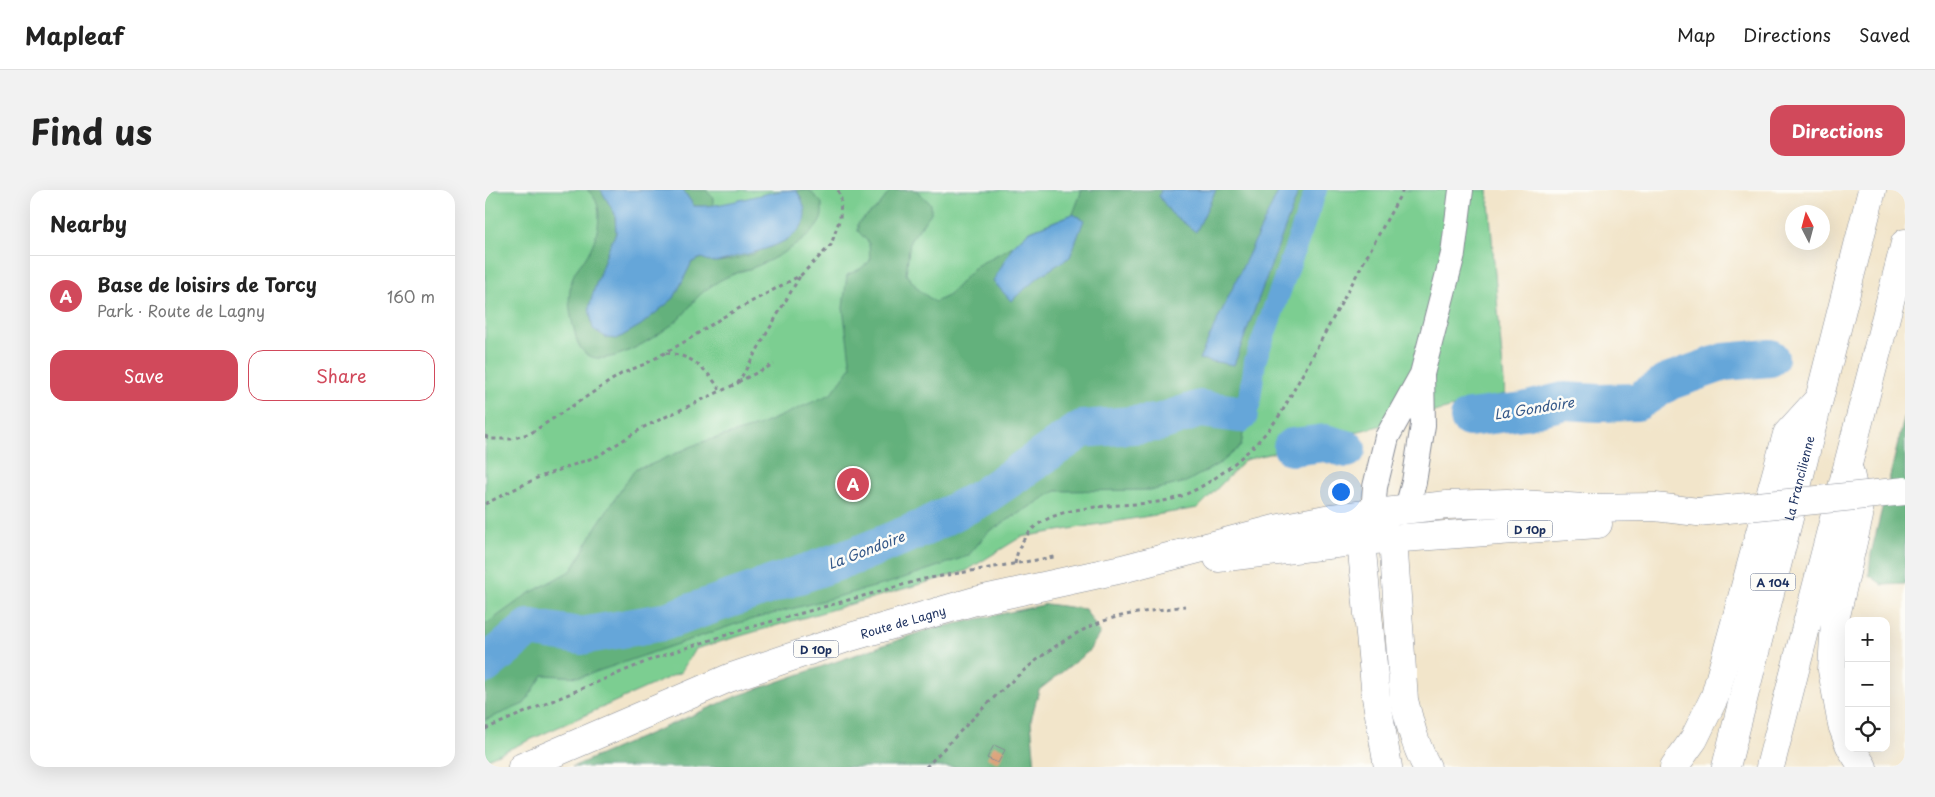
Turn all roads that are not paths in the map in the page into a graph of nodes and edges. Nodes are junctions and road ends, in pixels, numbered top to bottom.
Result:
1 (1461, 190) edge
2 (1872, 190) edge
3 (1905, 244) edge
4 (1422, 374) junction
5 (1820, 398) junction
6 (1848, 462) junction
7 (1905, 491) edge
8 (1407, 508) junction
9 (1373, 512) junction
10 (1698, 512) junction
11 (1393, 538) junction
12 (1361, 541) junction
13 (1122, 569) junction
14 (1845, 733) edge
15 (1854, 752) edge
16 (522, 767) edge
17 (1389, 767) edge
18 (1427, 767) edge
19 (1674, 767) edge
20 (1726, 767) edge
21 (1771, 767) edge
22 (1863, 767) edge

1 - 4 lane
2 - 5 main road, La Francilienne / A 104
3 - 6 main road
4 - 8 lane
4 - 9 lane
5 - 19 main road
5 - 20 main road, La Francilienne / A 104
6 - 14 main road
6 - 21 main road
7 - 10 main road, D 10p, bridge
8 - 9 main road, D 10p
8 - 10 main road, D 10p
8 - 11 main road
9 - 11 main road
9 - 12 main road
9 - 13 main road, D 10p
10 - 11 main road, D 10p
11 - 12 main road, D 10p
11 - 18 main road
12 - 13 main road, D 10p
12 - 17 main road
13 - 16 main road, Route de Lagny / D 10p
15 - 22 main road

